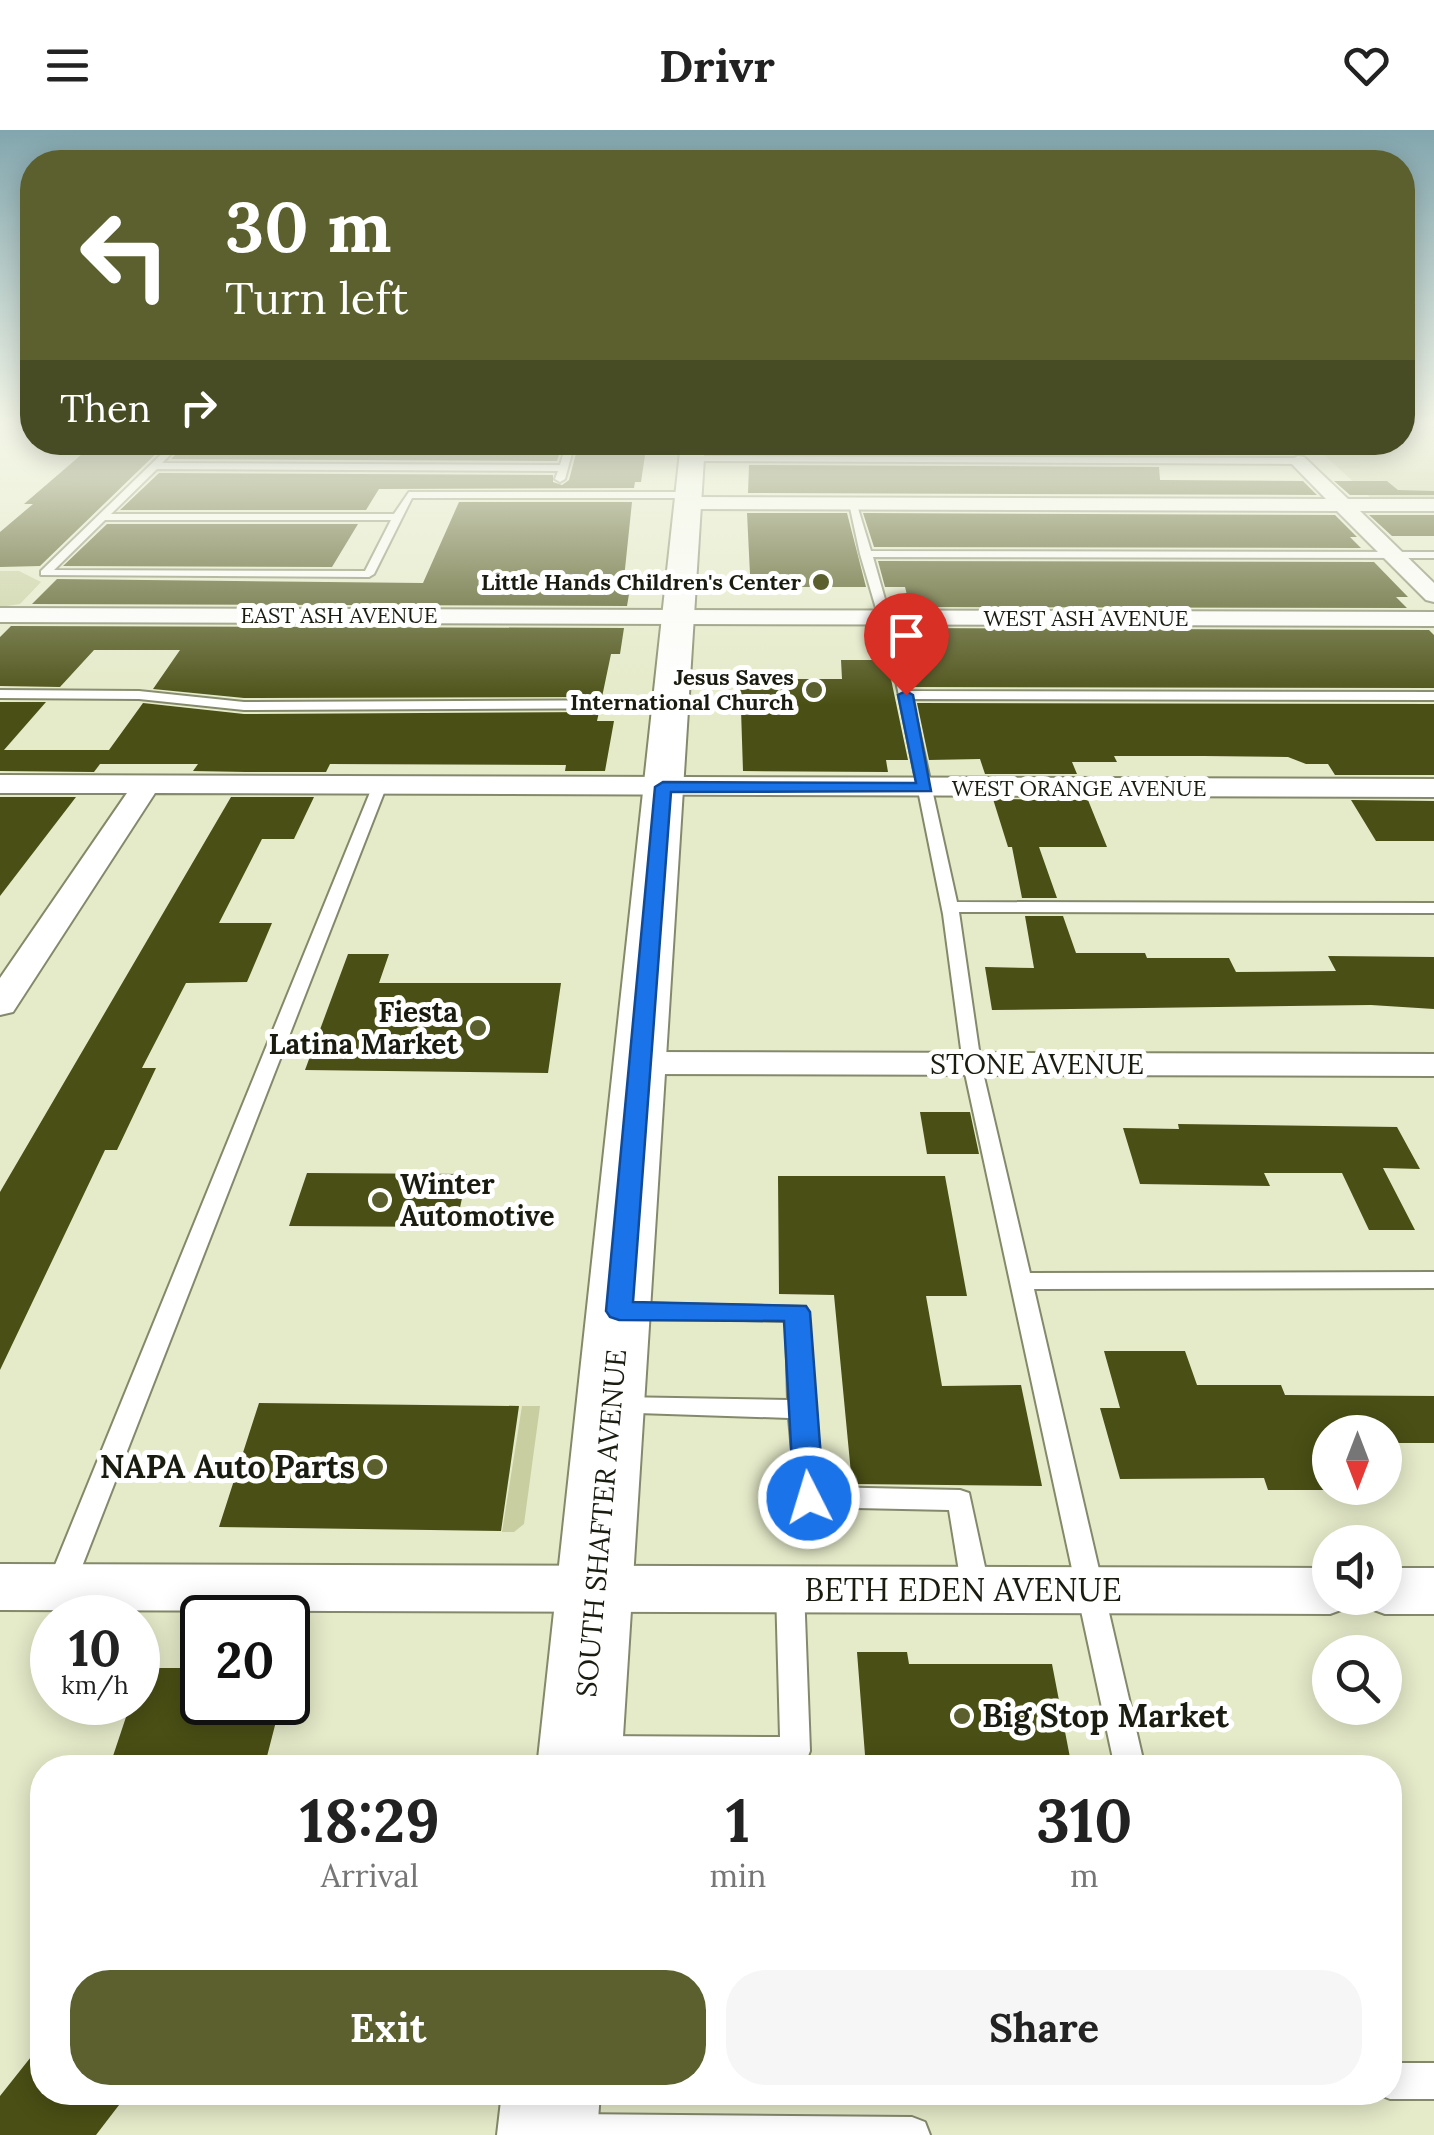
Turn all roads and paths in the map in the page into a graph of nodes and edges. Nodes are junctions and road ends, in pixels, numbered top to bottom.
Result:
1 (100, 519) edge
2 (397, 519) edge
3 (686, 519) edge
4 (856, 519) edge
5 (1357, 519) edge
6 (866, 554) junction
7 (1394, 556) junction
8 (1434, 556) edge
9 (1434, 594) edge
10 (0, 615) edge
11 (678, 618) junction
12 (883, 618) junction
13 (1434, 619) edge
14 (0, 694) edge
15 (906, 695) junction
16 (1434, 696) edge
17 (672, 704) junction
18 (0, 784) edge
19 (147, 784) junction
20 (380, 786) junction
21 (664, 787) junction
22 (925, 788) junction
23 (1434, 788) edge
24 (950, 908) junction
25 (1434, 908) edge
26 (0, 1004) edge
27 (640, 1063) junction
28 (972, 1064) junction
29 (1434, 1065) edge
30 (1434, 1280) edge
31 (1020, 1281) junction
32 (619, 1311) junction
33 (611, 1406) junction
34 (801, 1409) junction
35 (0, 1586) edge
36 (60, 1587) junction
37 (596, 1588) junction
38 (790, 1589) junction
39 (976, 1590) junction
40 (1090, 1590) junction
41 (1312, 1591) edge
42 (1402, 1591) edge
43 (1434, 1591) edge
44 (580, 1755) edge
45 (688, 1755) edge
46 (1127, 1755) edge
47 (1402, 2081) edge
48 (1434, 2081) edge
49 (548, 2120) edge
50 (912, 2135) edge

1 - 2 lane
3 - 11 main road, SOUTH SHAFTER AVENUE
4 - 6 lane
5 - 7 street
6 - 7 lane
6 - 12 lane
7 - 8 lane
7 - 9 street
10 - 11 street, EAST ASH AVENUE
11 - 12 street, WEST ASH AVENUE
11 - 17 main road, SOUTH SHAFTER AVENUE
12 - 13 street, WEST ASH AVENUE
12 - 15 lane
14 - 17 lane
15 - 16 lane
15 - 22 lane
17 - 21 main road, SOUTH SHAFTER AVENUE
18 - 19 street, WEST ORANGE AVENUE
19 - 20 street, WEST ORANGE AVENUE
19 - 26 street
20 - 21 street, WEST ORANGE AVENUE
20 - 36 lane
21 - 22 street, WEST ORANGE AVENUE
21 - 27 main road, SOUTH SHAFTER AVENUE
22 - 23 street, WEST ORANGE AVENUE
22 - 24 lane
24 - 25 lane
24 - 28 lane
27 - 28 street, STONE AVENUE
27 - 32 main road, SOUTH SHAFTER AVENUE
28 - 29 street, STONE AVENUE
28 - 31 lane
30 - 31 lane
31 - 40 lane
32 - 33 main road, SOUTH SHAFTER AVENUE
32 - 34 lane
33 - 34 lane
33 - 37 main road, SOUTH SHAFTER AVENUE
34 - 39 lane
35 - 36 street, BETH EDEN AVENUE
36 - 37 street, BETH EDEN AVENUE
37 - 38 street, BETH EDEN AVENUE
37 - 44 main road, SOUTH SHAFTER AVENUE
38 - 39 street, BETH EDEN AVENUE
38 - 45 lane
39 - 40 street, BETH EDEN AVENUE
40 - 41 street, BETH EDEN AVENUE
40 - 46 lane
42 - 43 street
47 - 48 lane
49 - 50 lane

